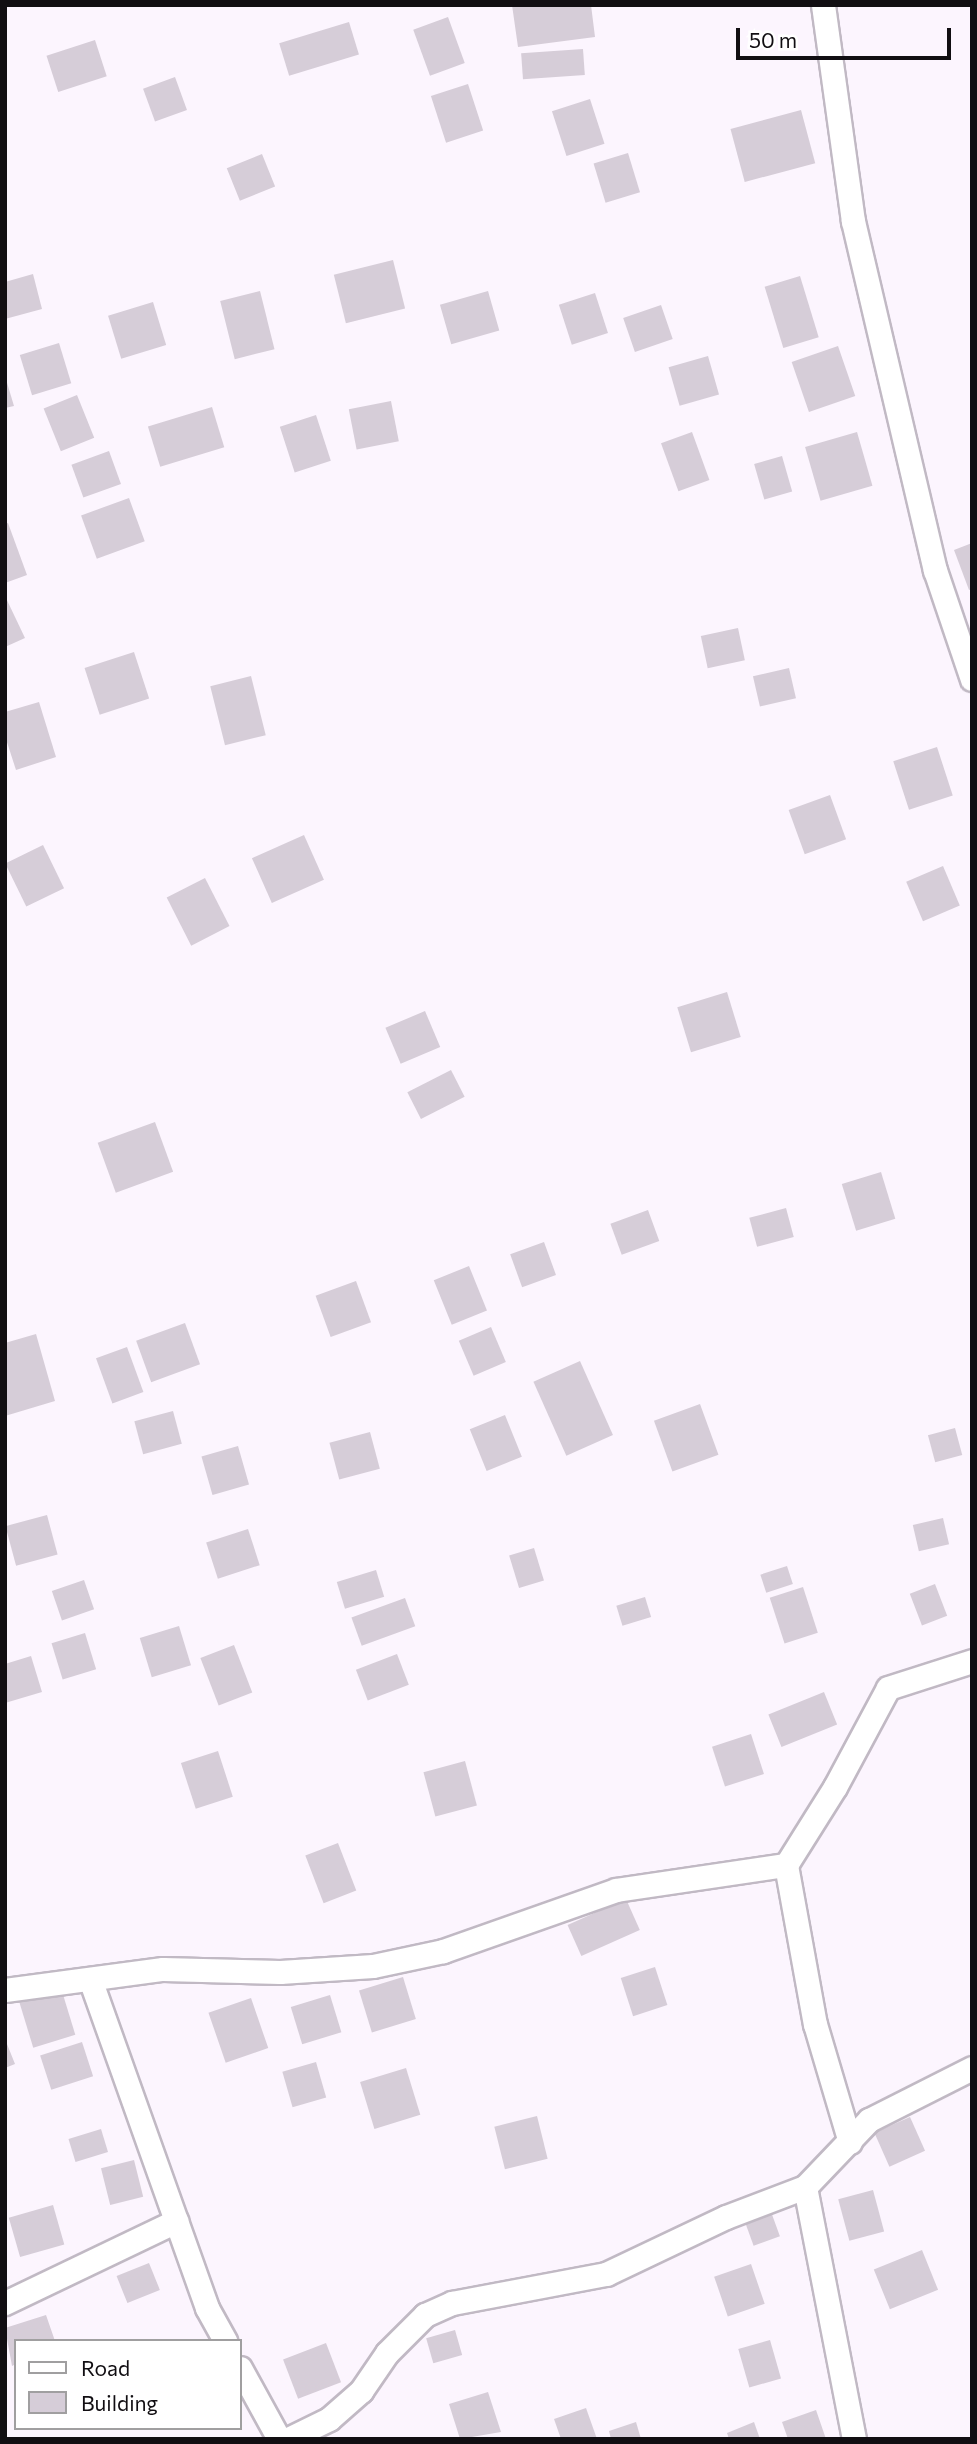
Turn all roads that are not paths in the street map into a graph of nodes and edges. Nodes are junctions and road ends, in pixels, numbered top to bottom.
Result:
1 (823, 5) edge
2 (972, 679) edge
3 (972, 1661) edge
4 (786, 1865) junction
5 (90, 1979) junction
6 (5, 1990) edge
7 (972, 2068) edge
8 (850, 2141) junction
9 (805, 2187) junction
10 (176, 2221) junction
11 (5, 2303) edge
12 (224, 2339) edge
13 (242, 2372) edge
14 (279, 2439) edge
15 (288, 2439) edge
16 (854, 2439) edge

1 - 2 street
3 - 4 street
4 - 5 street
4 - 8 street
5 - 6 street
5 - 10 street
7 - 8 street
8 - 9 street
9 - 15 street
9 - 16 street
10 - 11 street
10 - 12 street
13 - 14 street

